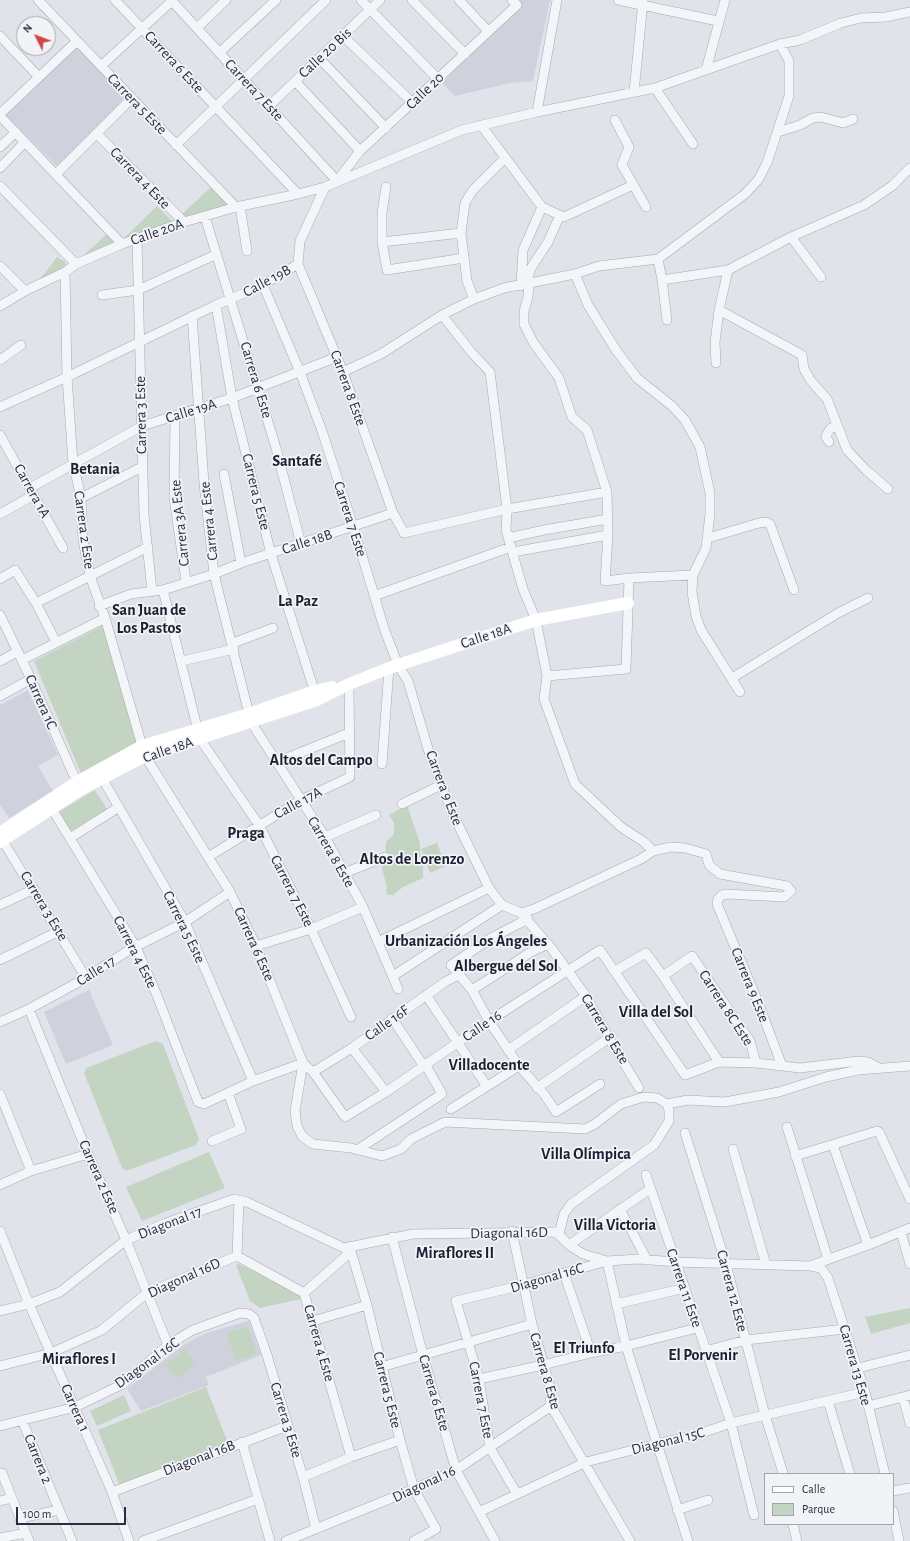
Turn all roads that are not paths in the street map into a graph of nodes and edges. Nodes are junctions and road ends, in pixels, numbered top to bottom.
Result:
1 (115, 0) edge
2 (172, 0) edge
3 (226, 0) edge
4 (276, 0) edge
5 (326, 0) edge
6 (361, 0) edge
7 (380, 0) edge
8 (412, 0) edge
9 (459, 0) edge
10 (557, 0) edge
11 (618, 0) edge
12 (725, 0) edge
13 (43, 2) edge
14 (514, 2) edge
15 (642, 3) edge
16 (370, 10) junction
17 (910, 12) edge
18 (718, 21) junction
19 (142, 28) junction
20 (197, 28) junction
21 (488, 31) junction
22 (0, 36) edge
23 (343, 36) junction
24 (77, 41) junction
25 (780, 44) junction
26 (220, 52) junction
27 (465, 54) junction
28 (319, 58) junction
29 (101, 66) junction
30 (706, 70) junction
31 (39, 77) junction
32 (437, 78) junction
33 (244, 79) junction
34 (295, 81) junction
35 (655, 88) junction
36 (634, 92) junction
37 (132, 98) junction
38 (413, 103) junction
39 (269, 106) junction
40 (216, 107) junction
41 (537, 112) junction
42 (0, 115) edge
43 (853, 119) dead end
44 (615, 120) dead end
45 (481, 125) junction
46 (386, 128) junction
47 (16, 132) junction
48 (778, 132) junction
49 (97, 134) junction
50 (25, 142) junction
51 (693, 144) dead end
52 (176, 145) junction
53 (0, 147) edge
54 (360, 151) junction
55 (505, 158) junction
56 (0, 168) edge
57 (910, 168) edge
58 (56, 174) junction
59 (337, 181) junction
60 (633, 185) junction
61 (0, 186) edge
62 (326, 187) junction
63 (386, 187) dead end
64 (298, 194) junction
65 (238, 207) junction
66 (542, 207) junction
67 (646, 207) dead end
68 (560, 215) junction
69 (205, 217) junction
70 (184, 222) junction
71 (461, 233) junction
72 (791, 237) junction
73 (137, 239) junction
74 (382, 242) junction
75 (122, 244) junction
76 (247, 252) dead end
77 (217, 254) junction
78 (464, 258) junction
79 (658, 259) junction
80 (76, 264) junction
81 (298, 264) junction
82 (0, 266) edge
83 (728, 270) junction
84 (65, 272) junction
85 (575, 274) junction
86 (821, 277) dead end
87 (662, 280) junction
88 (525, 284) junction
89 (263, 285) junction
90 (138, 290) junction
91 (25, 291) junction
92 (102, 296) dead end
93 (232, 299) junction
94 (474, 299) junction
95 (216, 305) junction
96 (0, 306) edge
97 (719, 310) junction
98 (442, 315) junction
99 (192, 316) junction
100 (667, 320) dead end
101 (140, 341) junction
102 (22, 345) dead end
103 (337, 357) junction
104 (0, 360) edge
105 (716, 363) dead end
106 (300, 372) junction
107 (343, 372) junction
108 (67, 377) junction
109 (258, 388) junction
110 (232, 398) junction
111 (0, 406) edge
112 (199, 409) junction
113 (175, 416) junction
114 (142, 426) junction
115 (836, 427) junction
116 (0, 435) edge
117 (829, 442) dead end
118 (73, 463) junction
119 (142, 467) junction
120 (224, 474) dead end
121 (888, 489) dead end
122 (32, 491) junction
123 (607, 492) junction
124 (81, 498) junction
125 (506, 509) junction
126 (393, 513) junction
127 (0, 514) edge
128 (608, 519) junction
129 (354, 526) junction
130 (608, 535) junction
131 (708, 538) junction
132 (301, 544) junction
133 (510, 546) junction
134 (148, 547) junction
135 (63, 548) dead end
136 (271, 554) junction
137 (241, 563) junction
138 (214, 574) junction
139 (693, 575) junction
140 (90, 576) junction
141 (0, 578) edge
142 (629, 578) junction
143 (186, 582) junction
144 (163, 590) junction
145 (794, 590) dead end
146 (152, 591) junction
147 (374, 596) junction
148 (868, 598) dead end
149 (36, 603) junction
150 (628, 604) junction
151 (99, 606) junction
152 (0, 615) edge
153 (105, 618) junction
154 (536, 620) junction
155 (273, 628) dead end
156 (56, 642) junction
157 (233, 646) junction
158 (20, 656) junction
159 (0, 661) edge
160 (182, 661) junction
161 (393, 666) junction
162 (547, 676) junction
163 (732, 678) junction
164 (31, 679) junction
165 (349, 684) junction
166 (740, 692) dead end
167 (316, 695) junction
168 (0, 696) edge
169 (250, 718) junction
170 (199, 733) junction
171 (349, 733) junction
172 (143, 751) junction
173 (277, 762) junction
174 (382, 764) dead end
175 (102, 778) junction
176 (441, 785) junction
177 (78, 786) junction
178 (301, 800) junction
179 (402, 804) dead end
180 (119, 808) junction
181 (52, 809) junction
182 (376, 816) dead end
183 (259, 825) junction
184 (325, 837) junction
185 (1, 838) edge
186 (70, 838) junction
187 (652, 851) junction
188 (208, 856) junction
189 (385, 857) dead end
190 (344, 873) junction
191 (489, 888) junction
192 (34, 889) junction
193 (230, 892) junction
194 (0, 905) edge
195 (502, 905) junction
196 (363, 907) junction
197 (525, 916) junction
198 (185, 922) junction
199 (311, 928) junction
200 (59, 931) junction
201 (378, 942) junction
202 (548, 944) junction
203 (136, 946) junction
204 (256, 946) junction
205 (0, 960) edge
206 (568, 971) junction
207 (615, 971) junction
208 (460, 974) junction
209 (393, 976) junction
210 (663, 976) junction
211 (86, 978) junction
212 (398, 989) dead end
213 (472, 990) junction
214 (426, 995) junction
215 (586, 996) junction
216 (29, 1009) junction
217 (351, 1017) dead end
218 (392, 1018) junction
219 (489, 1021) junction
220 (0, 1022) edge
221 (609, 1038) junction
222 (458, 1042) junction
223 (352, 1048) junction
224 (508, 1050) junction
225 (719, 1062) junction
226 (756, 1062) junction
227 (302, 1063) junction
228 (424, 1064) junction
229 (519, 1066) junction
230 (782, 1066) junction
231 (910, 1066) edge
232 (879, 1068) junction
233 (313, 1072) junction
234 (253, 1081) junction
235 (600, 1084) dead end
236 (486, 1086) junction
237 (537, 1088) junction
238 (639, 1088) dead end
239 (386, 1092) junction
240 (228, 1093) junction
241 (0, 1094) edge
242 (667, 1104) junction
243 (451, 1109) dead end
244 (787, 1127) dead end
245 (685, 1133) dead end
246 (212, 1141) dead end
247 (833, 1144) junction
248 (733, 1149) dead end
249 (357, 1150) junction
250 (88, 1154) junction
251 (795, 1156) junction
252 (31, 1171) junction
253 (646, 1175) dead end
254 (0, 1185) edge
255 (650, 1189) junction
256 (910, 1199) edge
257 (239, 1200) junction
258 (620, 1209) junction
259 (910, 1228) edge
260 (0, 1231) edge
261 (512, 1231) junction
262 (901, 1232) junction
263 (559, 1234) junction
264 (392, 1237) junction
265 (126, 1240) junction
266 (569, 1245) junction
267 (868, 1246) junction
268 (350, 1248) junction
269 (237, 1256) junction
270 (643, 1259) junction
271 (828, 1259) junction
272 (607, 1261) junction
273 (675, 1262) junction
274 (726, 1264) junction
275 (910, 1264) edge
276 (766, 1265) junction
277 (810, 1266) junction
278 (564, 1274) junction
279 (523, 1285) junction
280 (685, 1288) junction
281 (147, 1293) junction
282 (304, 1293) junction
283 (456, 1301) joint
284 (29, 1304) junction
285 (616, 1304) junction
286 (367, 1305) junction
287 (0, 1311) edge
288 (248, 1314) joint
289 (313, 1320) junction
290 (532, 1324) junction
291 (697, 1328) junction
292 (845, 1329) junction
293 (746, 1340) junction
294 (469, 1342) junction
295 (168, 1346) junction
296 (626, 1346) junction
297 (705, 1351) junction
298 (591, 1352) junction
299 (51, 1353) junction
300 (423, 1355) junction
301 (910, 1355) edge
302 (543, 1365) junction
303 (0, 1366) edge
304 (381, 1366) junction
305 (858, 1368) junction
306 (479, 1379) junction
307 (865, 1392) junction
308 (907, 1396) edge
309 (828, 1401) junction
310 (551, 1406) junction
311 (868, 1406) junction
312 (74, 1407) junction
313 (765, 1415) junction
314 (22, 1420) junction
315 (731, 1423) junction
316 (910, 1423) edge
317 (0, 1426) edge
318 (287, 1426) junction
319 (400, 1440) junction
320 (242, 1442) junction
321 (656, 1444) junction
322 (490, 1448) junction
323 (351, 1457) junction
324 (586, 1462) junction
325 (456, 1470) junction
326 (1, 1473) edge
327 (783, 1473) dead end
328 (850, 1473) edge
329 (885, 1473) edge
330 (303, 1476) junction
331 (910, 1488) edge
332 (414, 1489) junction
333 (894, 1491) edge
334 (112, 1492) junction
335 (517, 1494) junction
336 (12, 1498) junction
337 (258, 1499) junction
338 (708, 1500) dead end
339 (0, 1501) edge
340 (59, 1510) junction
341 (677, 1510) junction
342 (479, 1512) junction
343 (894, 1515) edge
344 (754, 1516) dead end
345 (20, 1518) junction
346 (792, 1525) edge
347 (316, 1529) junction
348 (28, 1537) edge
349 (164, 1537) edge
350 (0, 1538) edge
351 (72, 1541) edge
352 (129, 1541) edge
353 (143, 1541) edge
354 (270, 1541) edge
355 (286, 1541) edge
356 (414, 1541) edge
357 (495, 1541) edge
358 (630, 1541) edge
359 (688, 1541) edge
360 (797, 1541) edge
361 (899, 1541) edge

1 - 19 street, Carrera 6 Este
2 - 19 street
2 - 20 street, Carrera 7 Este
3 - 20 street
4 - 26 street
5 - 33 street
6 - 16 street
7 - 16 street, Calle 20 Bis
8 - 27 street
9 - 21 street
10 - 41 street
11 - 15 street
12 - 18 street
13 - 24 street, Carrera 5 Este
14 - 21 street, Calle 20
15 - 18 street
15 - 36 street
16 - 23 street, Calle 20 Bis
16 - 32 street
17 - 25 street
18 - 30 street
19 - 29 street
19 - 40 street, Carrera 6 Este
20 - 26 street, Carrera 7 Este
21 - 27 street, Calle 20
22 - 31 street
23 - 28 street, Calle 20 Bis
23 - 38 street
24 - 29 street, Carrera 5 Este
24 - 31 street
25 - 30 street
25 - 48 street
26 - 33 street, Carrera 7 Este
27 - 32 street, Calle 20
28 - 34 street, Calle 20 Bis
28 - 46 street
29 - 37 street, Carrera 5 Este
30 - 35 street
31 - 42 street
32 - 38 street, Calle 20
33 - 39 street, Carrera 7 Este
33 - 40 street
34 - 39 street, Calle 20 Bis
34 - 54 street
35 - 36 street
35 - 51 street
36 - 41 street
37 - 49 street
37 - 52 street, Carrera 5 Este
38 - 46 street, Calle 20
39 - 59 street, Carrera 7 Este
40 - 52 street
40 - 64 street, Carrera 6 Este
41 - 45 street
42 - 47 street
43 - 48 street
44 - 60 street
45 - 55 street
45 - 59 street
46 - 54 street, Calle 20
47 - 50 street
47 - 53 street
48 - 79 street
49 - 58 street
49 - 70 street, Carrera 4 Este
50 - 56 street
50 - 58 street
52 - 65 street, Carrera 5 Este
54 - 59 street, Calle 20
55 - 66 street
55 - 71 street
57 - 72 street
58 - 75 street
59 - 62 street
60 - 67 street
60 - 68 street
61 - 80 street
62 - 64 street, Calle 20A
62 - 81 street, Calle 19B
63 - 74 street
64 - 65 street, Calle 20A
65 - 69 street, Calle 20A
65 - 76 street
66 - 68 street
66 - 88 street
68 - 88 street
69 - 70 street, Calle 20A
69 - 77 street, Carrera 6 Este
70 - 73 street, Calle 20A
71 - 74 street
71 - 78 street
72 - 83 street
72 - 86 street
73 - 75 street, Calle 20A
73 - 90 street, Carrera 3 Este
74 - 78 street
75 - 80 street, Calle 20A
77 - 90 street
77 - 93 street, Carrera 6 Este
78 - 94 street
79 - 85 street
79 - 87 street
80 - 84 street, Calle 20A
81 - 89 street, Calle 19B
81 - 103 street, Carrera 8 Este
82 - 91 street
83 - 87 street
83 - 97 street
84 - 91 street, Calle 20A
84 - 108 street, Carrera 2 Este
85 - 88 street
85 - 131 street
87 - 100 street
88 - 94 street
88 - 123 street
89 - 93 street, Calle 19B
89 - 106 street, Carrera 7 Este
90 - 92 street
90 - 101 street, Carrera 3 Este
91 - 96 street, Calle 20A
93 - 95 street, Calle 19B
93 - 109 street, Carrera 6 Este
94 - 98 street
95 - 99 street, Calle 19B
95 - 110 street, Carrera 5 Este
97 - 105 street
97 - 115 street
98 - 107 street
98 - 125 street
99 - 101 street, Calle 19B
99 - 112 street, Carrera 4 Este
101 - 108 street, Calle 19B
101 - 114 street, Carrera 3 Este
102 - 104 street
103 - 106 street, Calle 19A
103 - 107 street, Carrera 8 Este
106 - 109 street, Calle 19A
106 - 129 street, Carrera 7 Este
107 - 126 street, Carrera 8 Este
108 - 111 street, Calle 19B
108 - 118 street, Carrera 2 Este
109 - 110 street, Calle 19A
109 - 132 street, Carrera 6 Este
110 - 112 street, Calle 19A
110 - 136 street, Carrera 5 Este
112 - 113 street, Calle 19A
112 - 138 street, Carrera 4 Este
113 - 114 street, Calle 19A
113 - 143 street, Carrera 3A Este
114 - 118 street, Calle 19A
114 - 119 street, Carrera 3 Este
115 - 117 street
115 - 121 street
116 - 122 street, Carrera 1A
118 - 122 street, Calle 19A
118 - 124 street, Carrera 2 Este
119 - 124 street
119 - 134 street, Carrera 3 Este
120 - 137 street
122 - 127 street, Calle 19A
122 - 135 street, Carrera 1A
123 - 125 street
123 - 128 street
124 - 140 street, Carrera 2 Este
125 - 126 street
125 - 133 street
126 - 129 street, Calle 18B
128 - 130 street
128 - 133 street
129 - 132 street, Calle 18B
129 - 147 street, Carrera 7 Este
130 - 133 street
130 - 142 street
131 - 139 street
131 - 145 street
132 - 136 street, Calle 18B
133 - 147 street
133 - 154 street
134 - 140 street
134 - 146 street, Carrera 3 Este
136 - 137 street, Calle 18B
136 - 167 street, Carrera 5 Este
137 - 138 street, Calle 18B
138 - 143 street, Calle 18B
138 - 157 street, Carrera 4 Este
139 - 142 street
139 - 163 street
140 - 149 street
140 - 151 street, Carrera 2 Este
141 - 149 street
142 - 150 street
143 - 144 street, Calle 18B
144 - 146 street, Calle 18B
144 - 160 street, Carrera 7 Este
146 - 151 street, Calle 18B
147 - 161 street, Carrera 7 Este
148 - 163 street
149 - 156 street
150 - 154 main road, Calle 18A
150 - 162 street
151 - 153 street, Carrera 2 Este
152 - 158 street, Carrera 1C
153 - 156 street
153 - 172 street, Carrera 2 Este
154 - 161 main road, Calle 18A
154 - 162 street
155 - 157 street
156 - 158 street
157 - 160 street
157 - 169 street, Carrera 4 Este
158 - 159 street
158 - 164 street, Carrera 1C
160 - 170 street, Carrera 7 Este
161 - 165 main road, Calle 18A
161 - 174 street
161 - 176 street, Carrera 9 Este
162 - 187 street
163 - 166 street
164 - 168 street
164 - 177 street, Carrera 1C
165 - 167 main road, Calle 18A
165 - 171 street
167 - 169 main road, Calle 18A
169 - 170 main road, Calle 18A
169 - 173 street, Carrera 8 Este
170 - 172 main road, Calle 18A
170 - 183 street, Carrera 7 Este
171 - 173 street
171 - 178 street, Calle 17A
172 - 175 main road, Calle 18A
172 - 177 main road, Calle 18A
172 - 188 street, Carrera 6 Este
173 - 178 street, Carrera 8 Este
175 - 177 main road, Calle 18A
175 - 180 street, Carrera 5 Este
176 - 179 street
176 - 191 street, Carrera 9 Este
177 - 181 main road, Calle 18A
177 - 185 main road, Calle 18A
178 - 183 street, Calle 17A
178 - 184 street, Carrera 8 Este
180 - 186 street
180 - 198 street, Carrera 5 Este
181 - 185 main road, Calle 18A
181 - 186 street, Carrera 4 Este
182 - 184 street
183 - 188 street, Calle 17A
183 - 199 street, Carrera 7 Este
184 - 190 street, Carrera 8 Este
185 - 192 street, Carrera 3 Este
186 - 203 street, Carrera 4 Este
187 - 197 street
187 - 230 street, Carrera 9 Este
188 - 193 street, Carrera 6 Este
189 - 190 street
190 - 196 street, Carrera 8 Este
191 - 195 street, Carrera 9 Este
191 - 201 street
192 - 194 street
192 - 200 street, Carrera 3 Este
193 - 198 street, Calle 17
193 - 204 street, Carrera 6 Este
195 - 197 street, Carrera 8 Este
195 - 209 street
196 - 199 street
196 - 201 street, Carrera 8 Este
197 - 202 street, Carrera 8 Este
197 - 208 street
198 - 203 street, Calle 17
198 - 234 street, Carrera 5 Este
199 - 204 street
199 - 217 street, Carrera 7 Este
200 - 205 street
200 - 211 street, Carrera 3 Este
201 - 209 street, Carrera 8 Este
202 - 206 street, Carrera 8 Este
202 - 213 street
203 - 211 street, Calle 17
203 - 240 street, Carrera 4 Este
204 - 227 street, Carrera 6 Este
206 - 207 street, Calle 16
206 - 215 street, Carrera 8 Este
206 - 219 street, Calle 16
207 - 210 street
207 - 225 street
208 - 213 street
208 - 214 street, Calle 16F
209 - 212 street, Carrera 8 Este
210 - 225 street
210 - 226 street, Carrera 8C Este
211 - 216 street, Calle 17
213 - 219 street
214 - 218 street, Calle 16F
214 - 222 street
215 - 221 street, Carrera 8 Este
215 - 224 street
216 - 220 street, Calle 17
216 - 250 street, Carrera 2 Este
218 - 223 street, Calle 16F
218 - 228 street
219 - 222 street, Calle 16
219 - 224 street
221 - 237 street
221 - 238 street, Carrera 8 Este
222 - 228 street, Calle 16
222 - 236 street
223 - 233 street, Calle 16F
223 - 239 street
224 - 229 street
225 - 226 street
226 - 230 street
227 - 233 street
227 - 234 street
227 - 249 street, Carrera 6 Este
228 - 239 street, Calle 16
228 - 249 street
229 - 236 street
229 - 237 street
230 - 232 street
231 - 232 street
232 - 242 street
233 - 239 street, Calle 16
234 - 240 street
235 - 237 street
236 - 243 street
240 - 246 street
241 - 252 street
242 - 249 street
242 - 263 street, Diagonal 16D
244 - 251 street
245 - 274 street, Carrera 12 Este
247 - 251 street
247 - 256 street
247 - 267 street
248 - 276 street
250 - 252 street
250 - 265 street, Carrera 2 Este
251 - 271 street
252 - 254 street
253 - 255 street, Carrera 11 Este
255 - 258 street
255 - 273 street, Carrera 11 Este
257 - 265 street, Diagonal 17
257 - 268 street
257 - 269 street
258 - 266 street
258 - 270 street
259 - 262 street
260 - 284 street, Carrera 1
261 - 263 street, Diagonal 16D
261 - 264 street, Diagonal 16D
261 - 279 street, Carrera 8 Este
262 - 267 street
262 - 275 street
263 - 266 street
264 - 268 street, Diagonal 16D
264 - 300 street, Carrera 6 Este
265 - 281 street, Carrera 2 Este
265 - 284 street, Diagonal 17
266 - 272 street
267 - 271 street
268 - 282 street, Carrera 4 Este
268 - 286 street, Carrera 5 Este
269 - 281 street, Diagonal 16D
269 - 282 street, Diagonal 16D
270 - 272 street, Diagonal 16C
270 - 273 street, Diagonal 16C
271 - 277 street
272 - 278 street, Diagonal 16C
272 - 285 street
273 - 274 street, Diagonal 16C
273 - 280 street, Carrera 11 Este
274 - 276 street, Diagonal 16C
274 - 293 street, Carrera 12 Este
276 - 277 street, Diagonal 16C
277 - 292 street, Carrera 13 Este
278 - 279 street, Diagonal 16C
278 - 298 street
279 - 283 street, Diagonal 16C
279 - 290 street, Carrera 8 Este
280 - 285 street
280 - 291 street, Carrera 11 Este
281 - 295 street, Carrera 2 Este
281 - 299 street, Diagonal 16D
282 - 289 street, Carrera 4 Este
283 - 294 street, Carrera 7 Este
284 - 287 street, Diagonal 17
284 - 299 street, Carrera 1
285 - 296 street
286 - 289 street
286 - 304 street, Carrera 5 Este
288 - 295 street, Diagonal 16C
288 - 318 street, Carrera 3 Este
289 - 323 street, Carrera 4 Este
290 - 294 street
290 - 302 street, Carrera 8 Este
291 - 296 street
291 - 297 street, Carrera 11 Este
292 - 293 street
292 - 305 street, Carrera 13 Este
293 - 297 street
293 - 313 street, Carrera 12 Este
294 - 300 street
294 - 306 street, Carrera 7 Este
295 - 312 street, Diagonal 16C
296 - 298 street
296 - 321 street
297 - 315 street, Carrera 11 Este
298 - 302 street
299 - 303 street, Diagonal 16D
299 - 312 street, Carrera 1
300 - 304 street
300 - 325 street, Carrera 6 Este
301 - 305 street
302 - 306 street
302 - 310 street, Carrera 8 Este
304 - 319 street, Carrera 5 Este
305 - 307 street, Carrera 13 Este
306 - 322 street, Carrera 7 Este
307 - 309 street, Diagonal 15C
307 - 311 street, Carrera 13 Este
308 - 311 street
308 - 316 street
309 - 313 street, Diagonal 15C
309 - 328 street
310 - 322 street, Diagonal 16
310 - 324 street, Carrera 8 Este
311 - 329 street, Carrera 13 Este
312 - 314 street, Diagonal 16C
312 - 334 street, Carrera 1
313 - 315 street, Diagonal 15C
313 - 327 street, Carrera 12 Este
314 - 317 street, Diagonal 16C
314 - 340 street, Carrera 2
315 - 321 street, Diagonal 15C
315 - 344 street, Carrera 11 Este
318 - 320 street, Diagonal 16B
318 - 330 street, Carrera 3 Este
319 - 323 street
319 - 332 street, Carrera 5 Este
320 - 334 street, Diagonal 16B
320 - 337 street
321 - 324 street, Diagonal 15C
321 - 341 street
322 - 325 street, Diagonal 16
322 - 335 street, Carrera 7 Este
323 - 330 street
324 - 335 street, Diagonal 15C
324 - 358 street, Carrera 8 Este
325 - 332 street, Diagonal 16
325 - 342 street, Carrera 6 Este
326 - 336 street
330 - 347 street, Carrera 3 Este
331 - 333 street
332 - 347 street, Diagonal 16
332 - 356 street, Carrera 5 Este
334 - 352 street, Carrera 1
335 - 342 street, Diagonal 15C
336 - 339 street
336 - 345 street
337 - 349 street
337 - 354 street
338 - 341 street
340 - 345 street
340 - 351 street, Carrera 2
341 - 359 street
342 - 357 street, Carrera 6 Este
343 - 361 street
345 - 348 street
346 - 360 street
347 - 355 street, Diagonal 16
348 - 350 street
349 - 353 street

